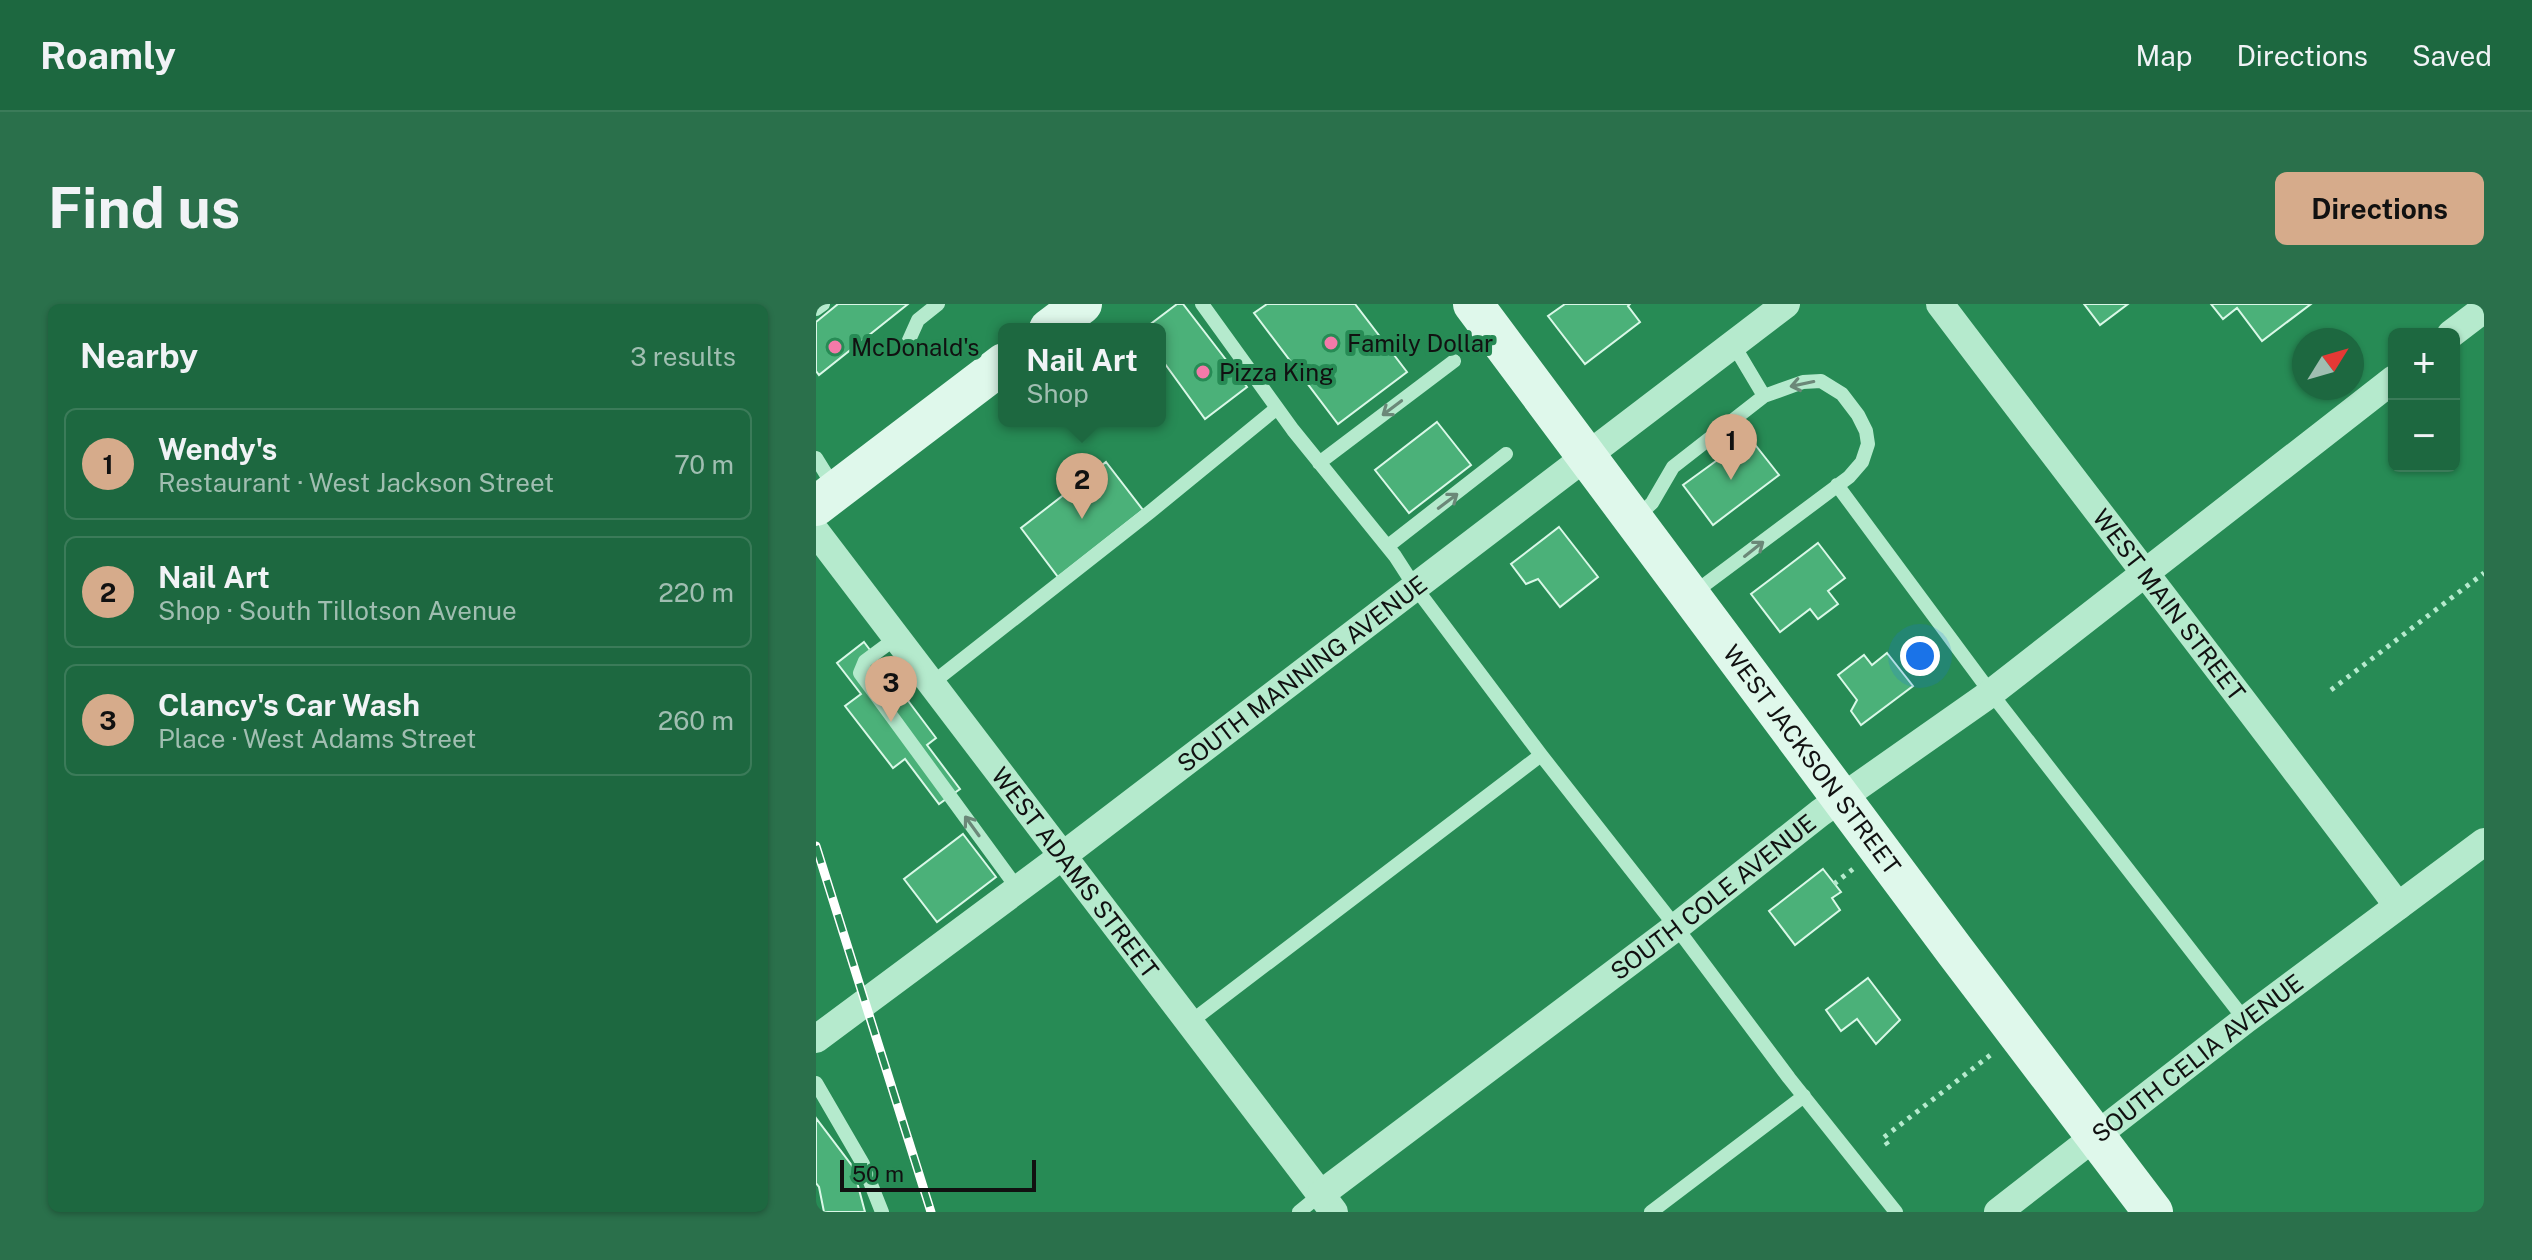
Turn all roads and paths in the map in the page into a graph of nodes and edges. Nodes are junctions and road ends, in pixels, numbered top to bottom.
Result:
1 (823, 304) edge
2 (938, 304) edge
3 (1202, 304) edge
4 (1473, 304) edge
5 (1786, 304) edge
6 (1940, 304) edge
7 (816, 309) edge
8 (2484, 309) edge
9 (2459, 328) edge
10 (1733, 344) junction
11 (905, 349) dead end
12 (1454, 361) dead end
13 (998, 367) edge
14 (2388, 384) edge
15 (1764, 396) junction
16 (1277, 408) junction
17 (1506, 454) dead end
18 (1585, 456) junction
19 (1319, 463) junction
20 (823, 485) edge
21 (1837, 485) junction
22 (1634, 519) junction
23 (816, 532) edge
24 (1388, 546) junction
25 (2484, 573) edge
26 (2145, 574) junction
27 (1415, 587) junction
28 (1691, 595) junction
29 (896, 638) junction
30 (931, 684) junction
31 (2331, 690) dead end
32 (1991, 693) junction
33 (1541, 755) junction
34 (1841, 798) junction
35 (2484, 842) edge
36 (1061, 857) junction
37 (1860, 864) dead end
38 (1834, 884) dead end
39 (1018, 889) junction
40 (2398, 906) junction
41 (1676, 927) junction
42 (2245, 1020) junction
43 (1189, 1023) junction
44 (816, 1039) edge
45 (2001, 1048) dead end
46 (816, 1083) edge
47 (1804, 1096) junction
48 (2096, 1136) junction
49 (1888, 1145) dead end
50 (1318, 1206) edge
51 (882, 1212) edge
52 (1651, 1212) edge
53 (1896, 1212) edge
54 (1998, 1212) edge
55 (2153, 1212) edge

1 - 7 lane
2 - 11 lane
3 - 16 lane
4 - 18 main road, WEST JACKSON STREET
5 - 10 street, SOUTH MANNING AVENUE
6 - 26 street, WEST MAIN STREET
8 - 9 street
10 - 15 lane
10 - 18 street, SOUTH MANNING AVENUE
12 -> 19 lane
13 - 20 main road
14 - 26 street, SOUTH COLE AVENUE
21 -> 15 lane
15 - 22 lane
16 - 19 lane
16 - 30 lane
24 -> 17 lane
18 - 22 main road, WEST JACKSON STREET
18 - 27 street, SOUTH MANNING AVENUE
19 - 24 lane
28 -> 21 lane
21 - 32 lane
22 - 28 main road, WEST JACKSON STREET
23 - 29 street, WEST ADAMS STREET
24 - 27 lane
25 - 31 path
26 - 32 street, SOUTH COLE AVENUE
26 - 40 street, WEST MAIN STREET
27 - 33 lane
27 - 36 street, SOUTH MANNING AVENUE
28 - 34 main road, WEST JACKSON STREET
29 - 30 street, WEST ADAMS STREET
39 -> 29 lane
30 - 36 street, WEST ADAMS STREET
32 - 34 street, SOUTH COLE AVENUE
32 - 42 lane
33 - 41 lane
33 - 43 lane
34 - 41 street, SOUTH COLE AVENUE
34 - 48 main road, WEST JACKSON STREET
35 - 40 street, SOUTH CELIA AVENUE
36 - 39 street, SOUTH MANNING AVENUE
36 - 43 street, WEST ADAMS STREET
37 - 38 path
39 - 44 street, SOUTH MANNING AVENUE
40 - 42 street, SOUTH CELIA AVENUE
41 - 47 lane
41 - 50 street, SOUTH COLE AVENUE
42 - 48 street, SOUTH CELIA AVENUE
43 - 50 street, WEST ADAMS STREET
45 - 49 path
46 - 51 lane
47 - 52 lane
47 - 53 lane
48 - 54 street, SOUTH CELIA AVENUE
48 - 55 main road, WEST JACKSON STREET

